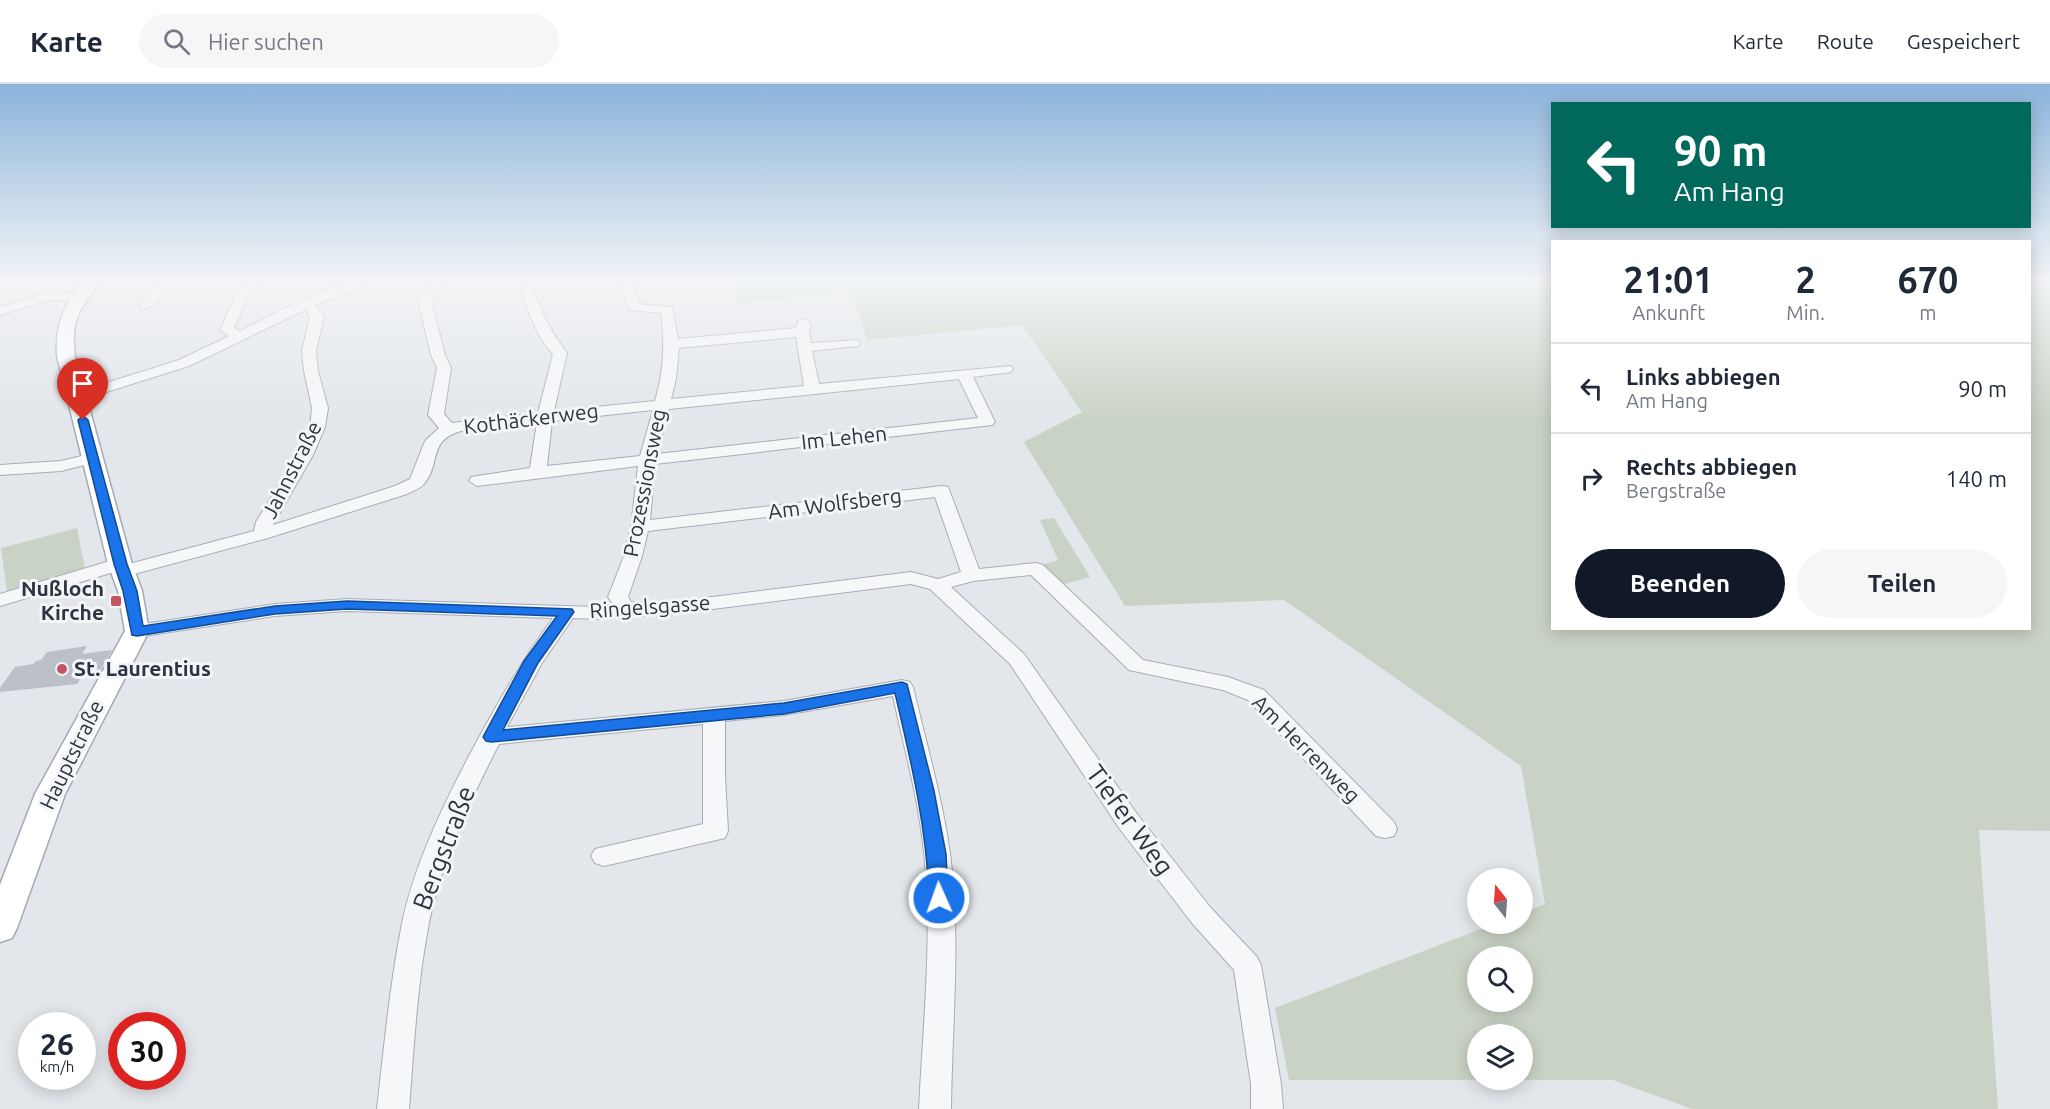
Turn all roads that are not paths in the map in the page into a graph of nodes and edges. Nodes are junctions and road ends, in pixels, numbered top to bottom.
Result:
1 (64, 327) edge
2 (228, 327) edge
3 (259, 327) edge
4 (314, 327) edge
5 (431, 327) edge
6 (541, 327) edge
7 (669, 327) edge
8 (240, 336) junction
9 (853, 343) dead end
10 (672, 344) junction
11 (806, 348) junction
12 (1006, 369) dead end
13 (964, 374) junction
14 (812, 389) junction
15 (76, 398) junction
16 (660, 404) junction
17 (545, 417) junction
18 (448, 429) junction
19 (94, 458) junction
20 (647, 459) junction
21 (8, 470) edge
22 (538, 472) junction
23 (477, 481) dead end
24 (0, 486) edge
25 (640, 527) junction
26 (262, 534) junction
27 (122, 568) junction
28 (972, 575) junction
29 (911, 578) joint
30 (938, 585) junction
31 (0, 600) edge
32 (625, 607) junction
33 (567, 612) junction
34 (137, 632) junction
35 (714, 716) junction
36 (491, 737) junction
37 (1385, 829) dead end
38 (604, 855) dead end
39 (0, 928) edge
40 (393, 1109) edge
41 (935, 1109) edge
42 (1267, 1109) edge

1 - 15 main road
2 - 8 street
3 - 8 street
4 - 26 street, Jahnstraße
5 - 18 street
6 - 17 street
7 - 10 street, Prozessionsweg
8 - 15 street
9 - 11 street
10 - 11 street
10 - 16 street, Prozessionsweg
11 - 14 street
12 - 13 street
13 - 14 street
13 - 20 street, Im Lehen
14 - 16 street
15 - 19 main road
16 - 17 street, Kothäckerweg
16 - 20 street, Prozessionsweg
17 - 18 street, Kothäckerweg
17 - 22 street
18 - 26 street, Kothäckerweg
19 - 21 street
19 - 27 main road
20 - 22 street
20 - 25 street, Prozessionsweg
21 - 24 street
22 - 23 street
25 - 28 street, Am Wolfsberg
25 - 32 street, Prozessionsweg
26 - 27 street, Jahnstraße
27 - 31 street, Jahnstraße
27 - 34 main road
28 - 30 street, Am Herrenweg
28 - 37 street, Am Herrenweg
29 - 30 street, Tiefer Weg
29 - 32 street, Ringelsgasse
30 - 42 street, Tiefer Weg
32 - 33 street, Ringelsgasse
33 - 34 street, Ringelsgasse
33 - 36 street, Bergstraße
34 - 39 main road, Hauptstraße
35 - 36 street
35 - 38 street
35 - 41 street
36 - 40 street, Bergstraße

